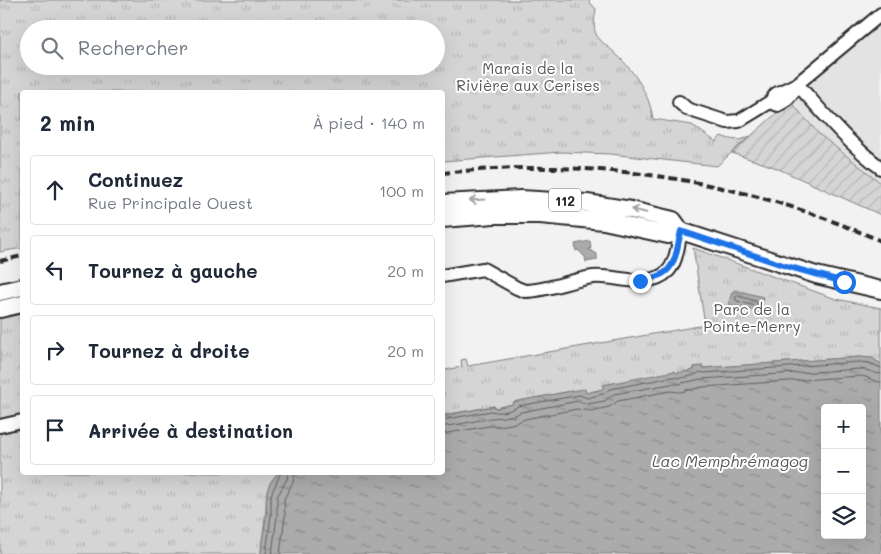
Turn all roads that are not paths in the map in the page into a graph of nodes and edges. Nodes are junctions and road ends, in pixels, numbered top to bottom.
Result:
1 (881, 14) edge
2 (797, 84) junction
3 (679, 102) dead end
4 (881, 168) edge
5 (445, 203) edge
6 (445, 219) edge
7 (681, 231) junction
8 (445, 275) edge
9 (20, 287) edge
10 (881, 290) edge
11 (0, 292) edge
12 (20, 304) edge
13 (0, 309) edge
14 (20, 421) edge
15 (0, 426) edge

1 - 2 lane
2 - 3 lane
2 - 4 lane
7 -> 5 main road, 112
6 - 7 main road, 112
7 - 8 lane
7 - 10 main road, 112
9 - 11 main road
12 - 13 main road
14 - 15 lane

